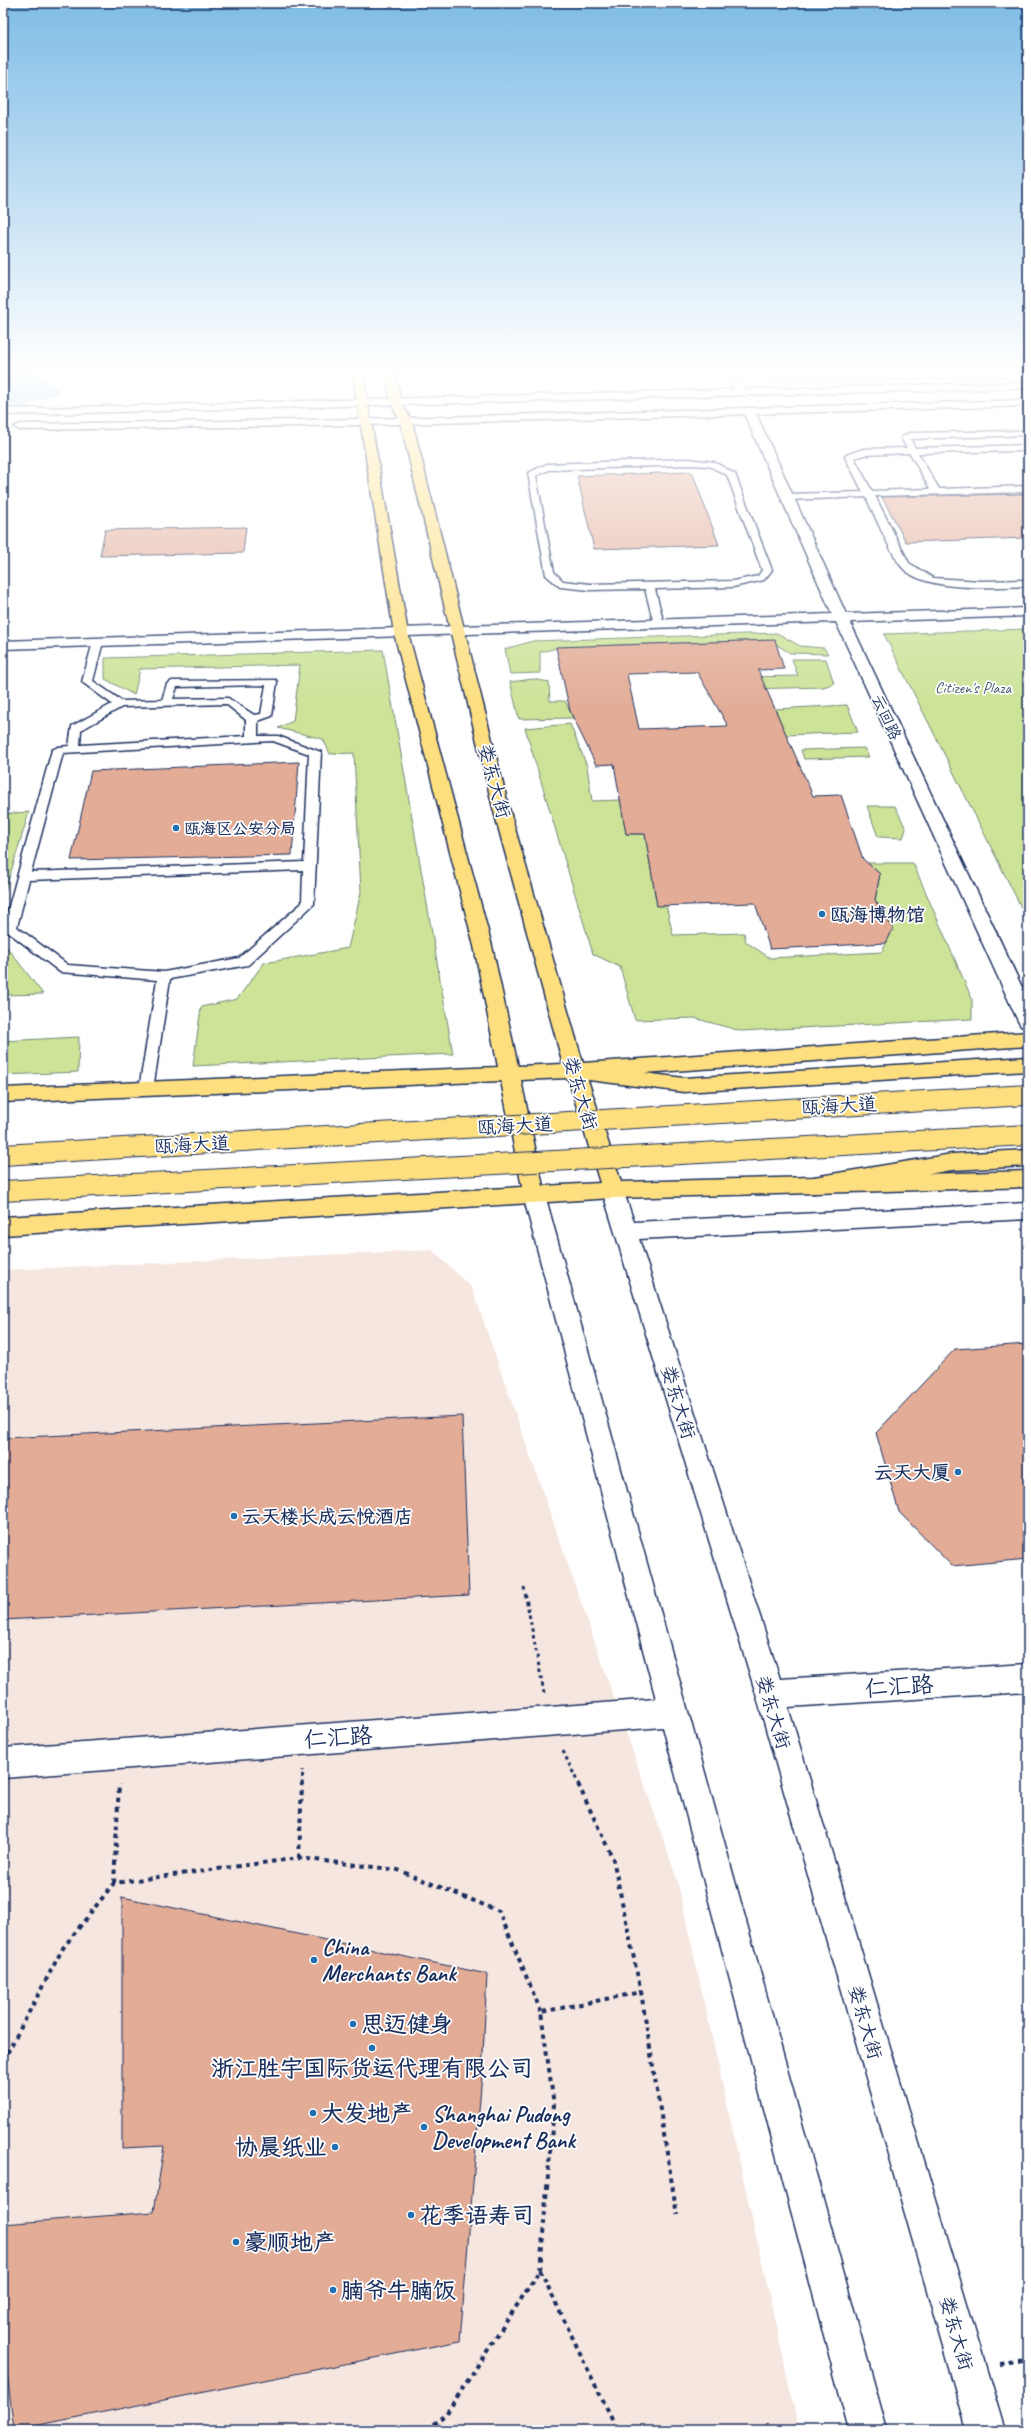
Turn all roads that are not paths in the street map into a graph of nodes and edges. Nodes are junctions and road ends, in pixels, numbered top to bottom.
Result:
1 (376, 484) edge
2 (421, 484) edge
3 (532, 484) edge
4 (735, 484) edge
5 (781, 484) edge
6 (863, 484) edge
7 (931, 484) edge
8 (1028, 490) edge
9 (936, 492) junction
10 (869, 494) junction
11 (787, 497) junction
12 (1028, 583) edge
13 (650, 586) junction
14 (1028, 612) edge
15 (840, 618) junction
16 (660, 624) junction
17 (455, 631) junction
18 (401, 633) junction
19 (98, 642) junction
20 (3, 645) edge
21 (167, 702) junction
22 (120, 704) junction
23 (252, 719) junction
24 (252, 740) junction
25 (74, 750) junction
26 (310, 866) junction
27 (24, 876) junction
28 (164, 976) junction
29 (1028, 1021) edge
30 (1028, 1040) edge
31 (1028, 1064) edge
32 (573, 1071) junction
33 (510, 1074) junction
34 (146, 1089) junction
35 (3, 1095) edge
36 (1028, 1095) edge
37 (1028, 1135) edge
38 (3, 1155) edge
39 (1028, 1158) edge
40 (1028, 1179) edge
41 (814, 1185) junction
42 (613, 1190) junction
43 (3, 1191) edge
44 (534, 1195) junction
45 (1028, 1211) edge
46 (3, 1226) edge
47 (626, 1231) junction
48 (1028, 1678) edge
49 (770, 1694) junction
50 (674, 1712) junction
51 (3, 1763) edge
52 (868, 2430) edge
53 (986, 2430) edge

1 - 18 main road
2 - 17 main road, 娄东大街
3 - 13 lane
4 - 13 lane
5 - 11 street, 云回路
6 - 10 lane
7 - 9 lane
8 - 9 lane
9 - 10 lane
10 - 11 lane
10 - 12 lane
11 - 15 street, 云回路
13 - 16 lane
14 - 15 street
15 - 16 street
15 - 29 street, 云回路
16 - 17 street
17 - 18 street
17 - 32 main road, 娄东大街
18 - 19 street
18 - 33 main road
19 - 20 street
19 - 22 lane
21 - 22 lane
21 - 23 lane
21 - 23 lane
22 - 25 lane
23 - 24 lane
24 - 25 lane
24 - 26 lane
25 - 27 lane
26 - 27 lane
26 - 28 lane
27 - 28 lane
28 - 34 lane
30 - 32 main road
31 - 32 main road
32 - 33 main road
32 - 42 main road, 娄东大街
33 - 34 main road
33 - 44 main road
34 - 35 main road
36 - 38 main road, 瓯海大道, bridge
37 - 43 main road, 瓯海大道, bridge
39 - 41 main road
40 - 41 main road
41 - 42 main road
42 - 44 main road
42 - 47 street, 娄东大街
44 - 46 main road
44 - 50 street
45 - 47 street
47 - 49 street, 娄东大街
48 - 49 street, 仁汇路
49 - 53 street, 娄东大街
50 - 51 street, 仁汇路
50 - 52 street

